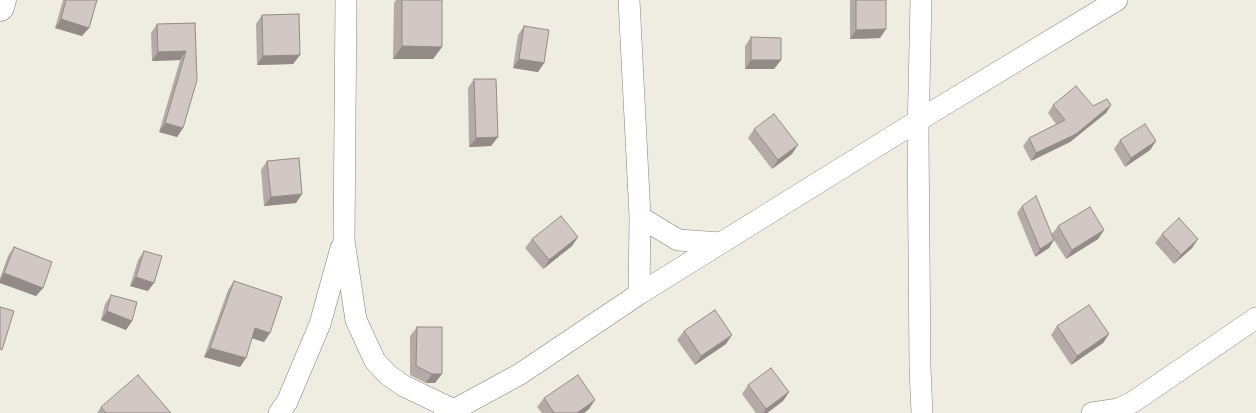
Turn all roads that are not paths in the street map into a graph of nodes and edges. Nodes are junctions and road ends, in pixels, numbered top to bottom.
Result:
1 (2, 0) edge
2 (346, 0) edge
3 (629, 0) edge
4 (921, 0) edge
5 (1117, 0) edge
6 (0, 6) edge
7 (919, 120) junction
8 (640, 217) junction
9 (344, 241) junction
10 (721, 243) junction
11 (639, 294) junction
12 (1256, 318) edge
13 (449, 411) edge
14 (279, 413) edge
15 (922, 413) edge
16 (1092, 413) edge

1 - 6 street
2 - 9 street
3 - 8 street
4 - 7 street
5 - 7 street
7 - 10 street
7 - 15 street
8 - 10 street
8 - 11 street
9 - 13 street
9 - 14 street
10 - 11 street
11 - 13 street
12 - 16 street

